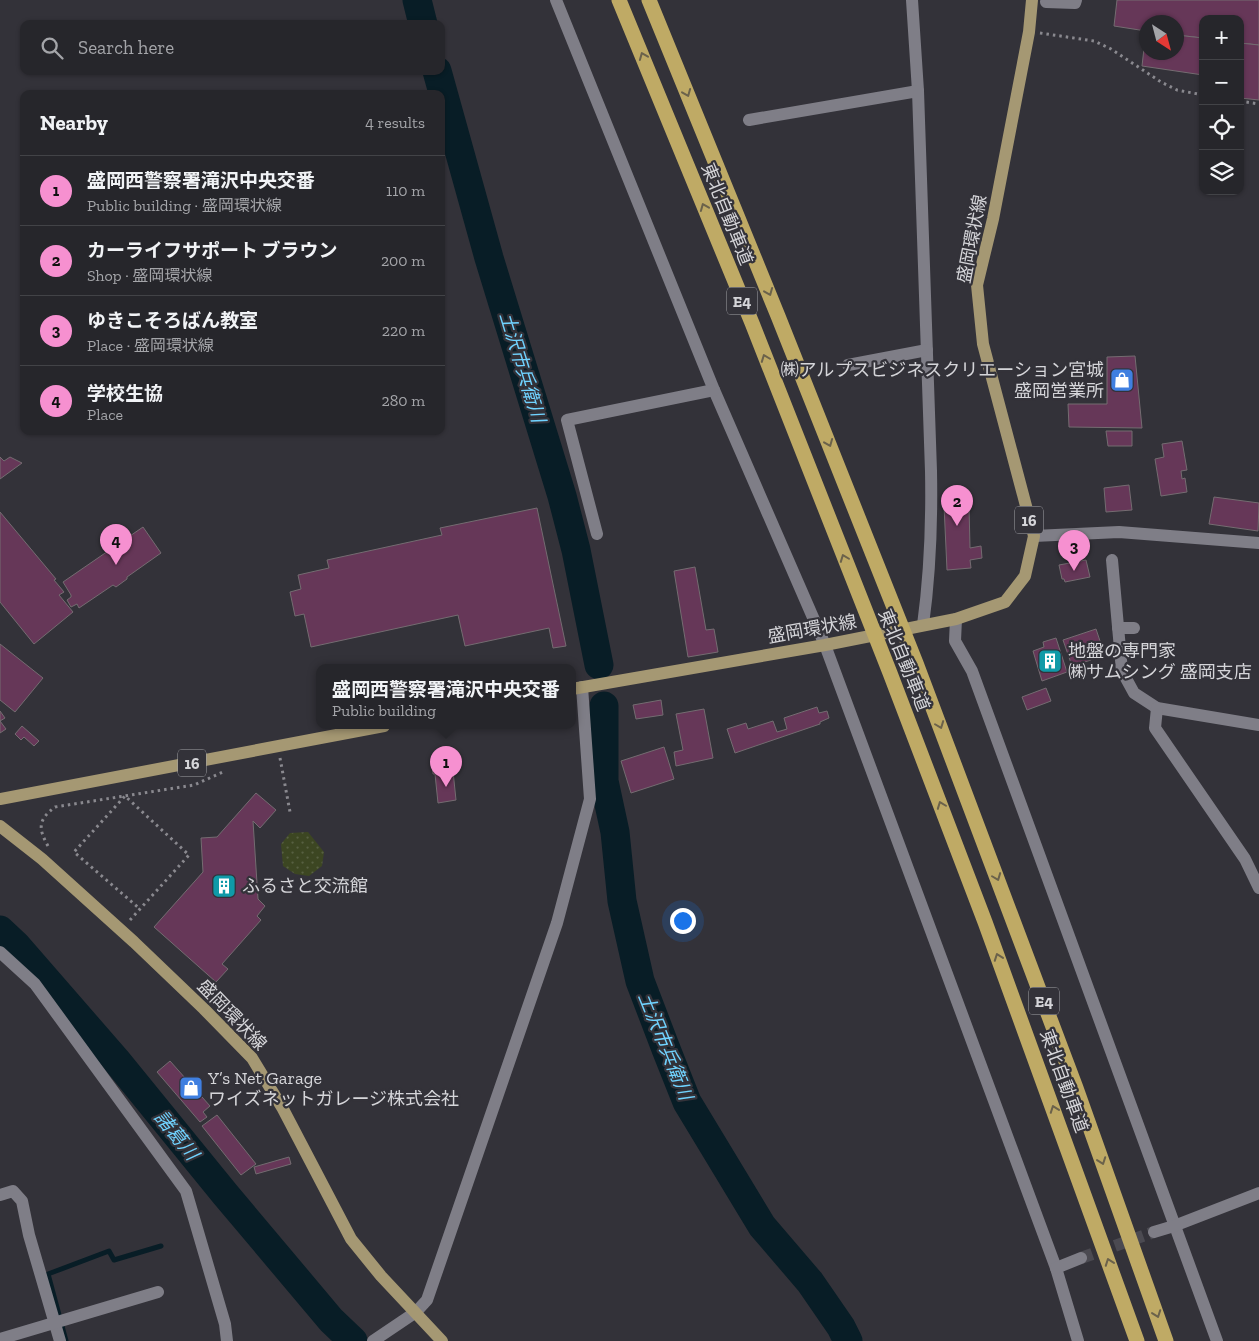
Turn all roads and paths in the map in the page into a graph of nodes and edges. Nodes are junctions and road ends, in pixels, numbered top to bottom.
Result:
1 (556, 0) edge
2 (619, 0) edge
3 (648, 0) edge
4 (912, 0) edge
5 (1032, 0) edge
6 (1076, 0) edge
7 (1046, 2) dead end
8 (1029, 32) junction
9 (918, 92) junction
10 (1199, 94) edge
11 (1244, 102) edge
12 (1259, 104) edge
13 (749, 120) dead end
14 (927, 350) junction
15 (848, 365) dead end
16 (714, 390) junction
17 (597, 534) dead end
18 (1034, 536) junction
19 (1259, 543) edge
20 (1112, 560) dead end
21 (956, 619) junction
22 (923, 626) junction
23 (1118, 628) junction
24 (1134, 628) dead end
25 (825, 645) junction
26 (577, 688) edge
27 (1157, 708) junction
28 (1259, 725) edge
29 (368, 729) edge
30 (280, 756) dead end
31 (225, 771) dead end
32 (125, 796) junction
33 (0, 799) edge
34 (290, 812) dead end
35 (0, 826) edge
36 (49, 846) dead end
37 (1259, 888) edge
38 (140, 909) junction
39 (122, 914) dead end
40 (130, 920) junction
41 (136, 926) dead end
42 (0, 952) edge
43 (1259, 1193) edge
44 (0, 1195) edge
45 (1174, 1226) junction
46 (1154, 1232) tunnel mouth
47 (1081, 1258) tunnel mouth
48 (1056, 1268) junction
49 (158, 1292) dead end
50 (416, 1312) junction
51 (59, 1321) junction
52 (0, 1339) edge
53 (60, 1341) edge
54 (227, 1341) edge
55 (373, 1341) edge
56 (442, 1341) edge
57 (1078, 1341) edge
58 (1137, 1341) edge
59 (1166, 1341) edge
60 (1217, 1341) edge

1 - 16 street
58 -> 2 highway, 東北自動車道 / E4
3 -> 59 highway, 東北自動車道 / E4
4 - 9 street
5 - 8 main road, 盛岡環状線 / 16
6 - 7 street
8 - 10 path
8 - 18 main road, 盛岡環状線 / 16
9 - 13 street
9 - 14 street
11 - 12 path
14 - 15 street
14 - 22 street
16 - 17 street
16 - 25 street
18 - 19 street
18 - 21 main road, 盛岡環状線 / 16
20 - 23 street
21 - 22 main road, 盛岡環状線 / 16
21 - 45 street
22 - 25 main road, 盛岡環状線 / 16
23 - 24 street
23 - 27 street
25 - 26 main road, 盛岡環状線 / 16
25 - 48 street
26 - 50 street
27 - 28 street
27 - 37 street
29 - 33 main road, 16
30 - 34 path
31 - 32 path
32 - 36 path
32 - 38 path
32 - 38 path
35 - 50 main road, 盛岡環状線
38 - 40 path
39 - 40 path
40 - 41 path
42 - 54 street
43 - 45 street
44 - 51 street
45 - 46 street
45 - 60 street
47 - 48 street
48 - 57 street
49 - 51 street
50 - 55 street
50 - 56 main road, 盛岡環状線
51 - 52 street
51 - 53 street

